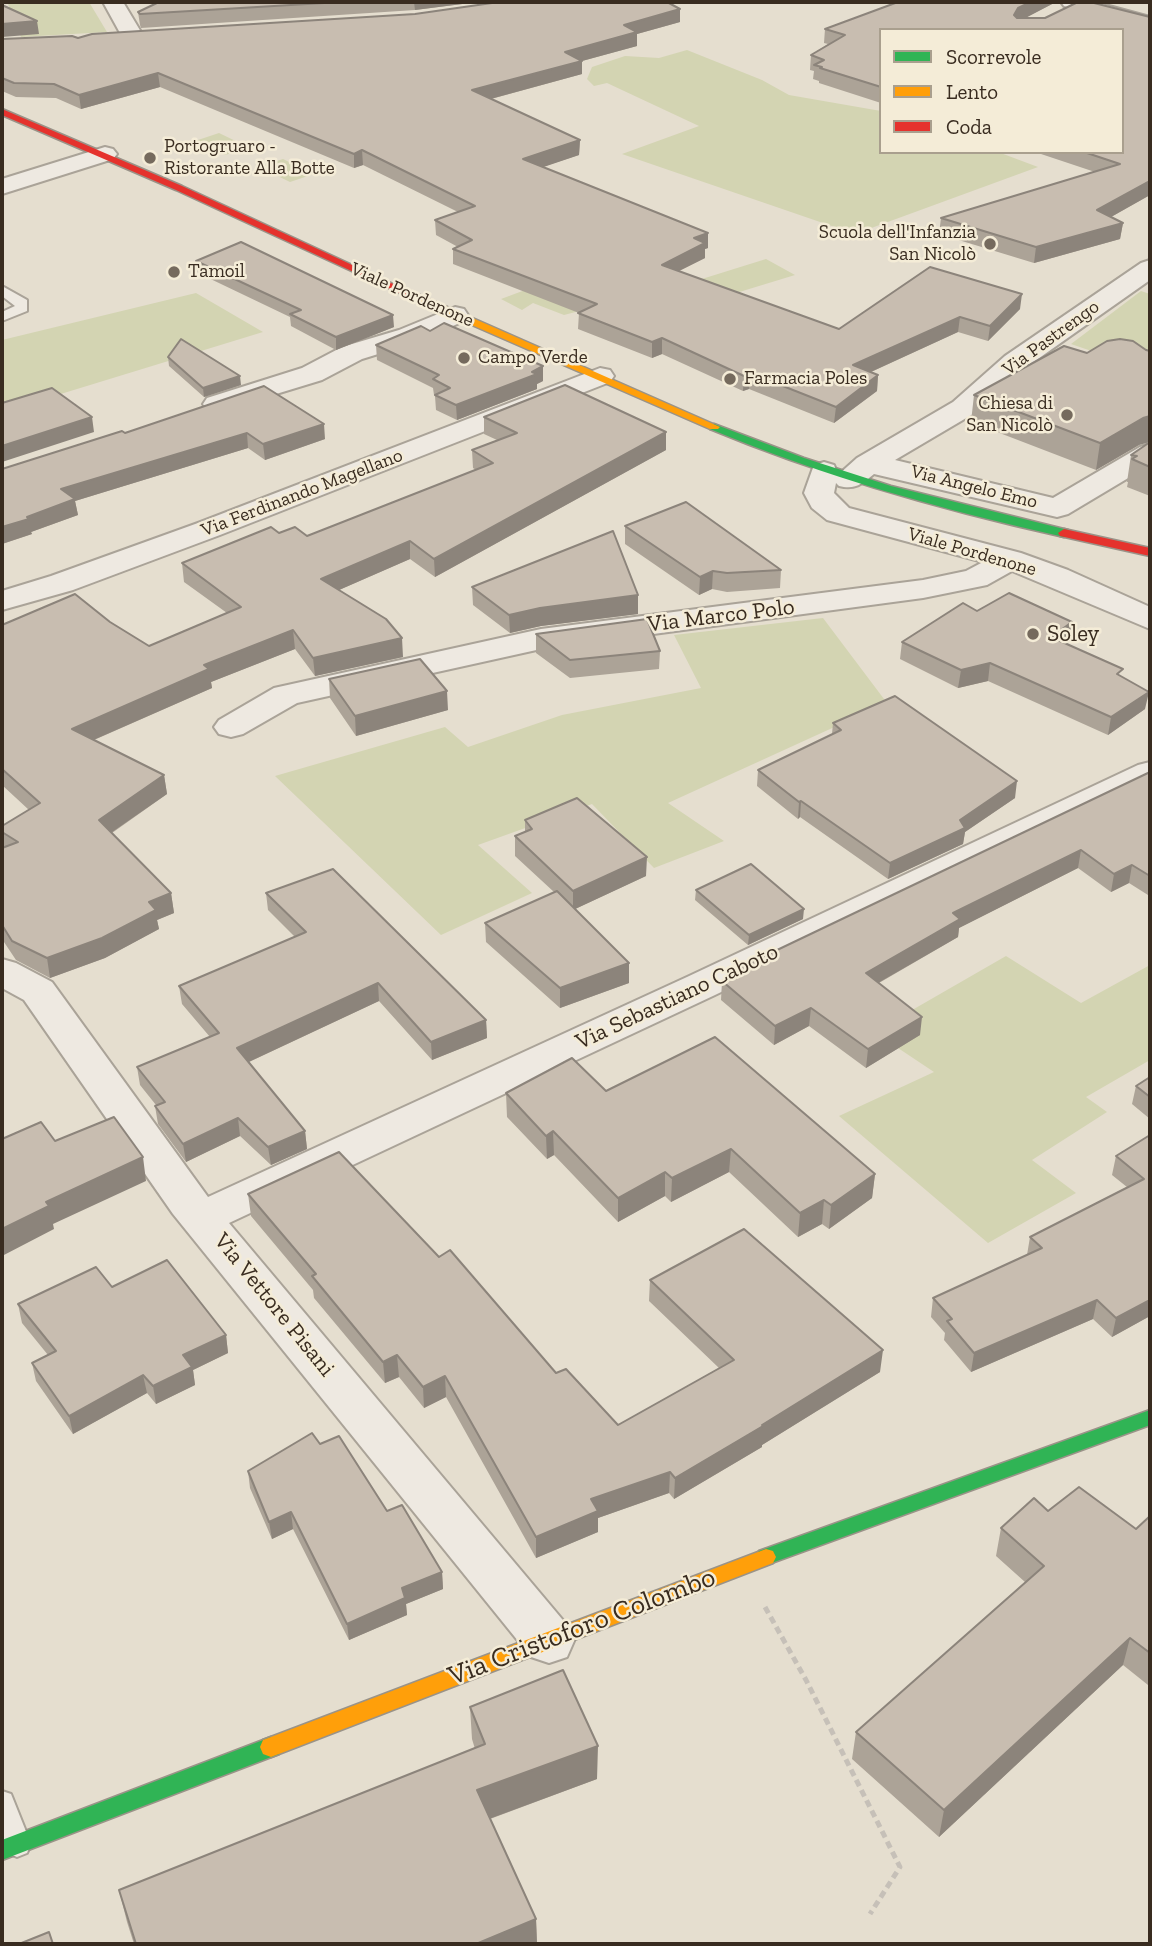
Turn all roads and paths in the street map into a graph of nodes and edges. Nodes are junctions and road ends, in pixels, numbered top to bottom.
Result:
1 (113, 2) edge
2 (1069, 7) edge
3 (1150, 23) edge
4 (134, 37) edge
5 (2, 112) edge
6 (105, 155) junction
7 (2, 187) edge
8 (1150, 268) edge
9 (2, 290) edge
10 (455, 315) junction
11 (2, 317) edge
12 (600, 376) junction
13 (194, 411) edge
14 (1150, 453) edge
15 (846, 472) junction
16 (1150, 552) edge
17 (1010, 561) junction
18 (2, 601) edge
19 (1150, 619) edge
20 (231, 727) dead end
21 (1150, 772) edge
22 (2, 972) edge
23 (202, 1218) junction
24 (1150, 1417) edge
25 (742, 1566) junction
26 (549, 1640) junction
27 (2, 1803) edge
28 (9, 1847) edge
29 (870, 1914) dead end

1 - 4 street
2 - 3 street
5 - 6 main road, Viale Pordenone
6 - 7 street
6 - 10 main road, Viale Pordenone
8 - 15 street, Via Pastrengo
9 - 11 lane
10 - 12 main road, Viale Pordenone
10 - 13 street
12 - 15 main road, Viale Pordenone
12 - 18 street, Via Ferdinando Magellano
14 - 15 street, Via Angelo Emo
15 - 16 main road, Viale Pordenone
15 - 17 street, Viale Pordenone
17 - 19 street, Viale Pordenone
17 - 20 street, Via Marco Polo
21 - 23 street, Via Sebastiano Caboto
22 - 23 street, Via Vettore Pisani
23 - 26 street, Via Vettore Pisani
24 - 25 main road, Via Cristoforo Colombo
25 - 26 main road, Via Cristoforo Colombo
25 - 29 path
26 - 28 main road, Via Cristoforo Colombo
27 - 28 lane, Via Cristoforo Colombo

